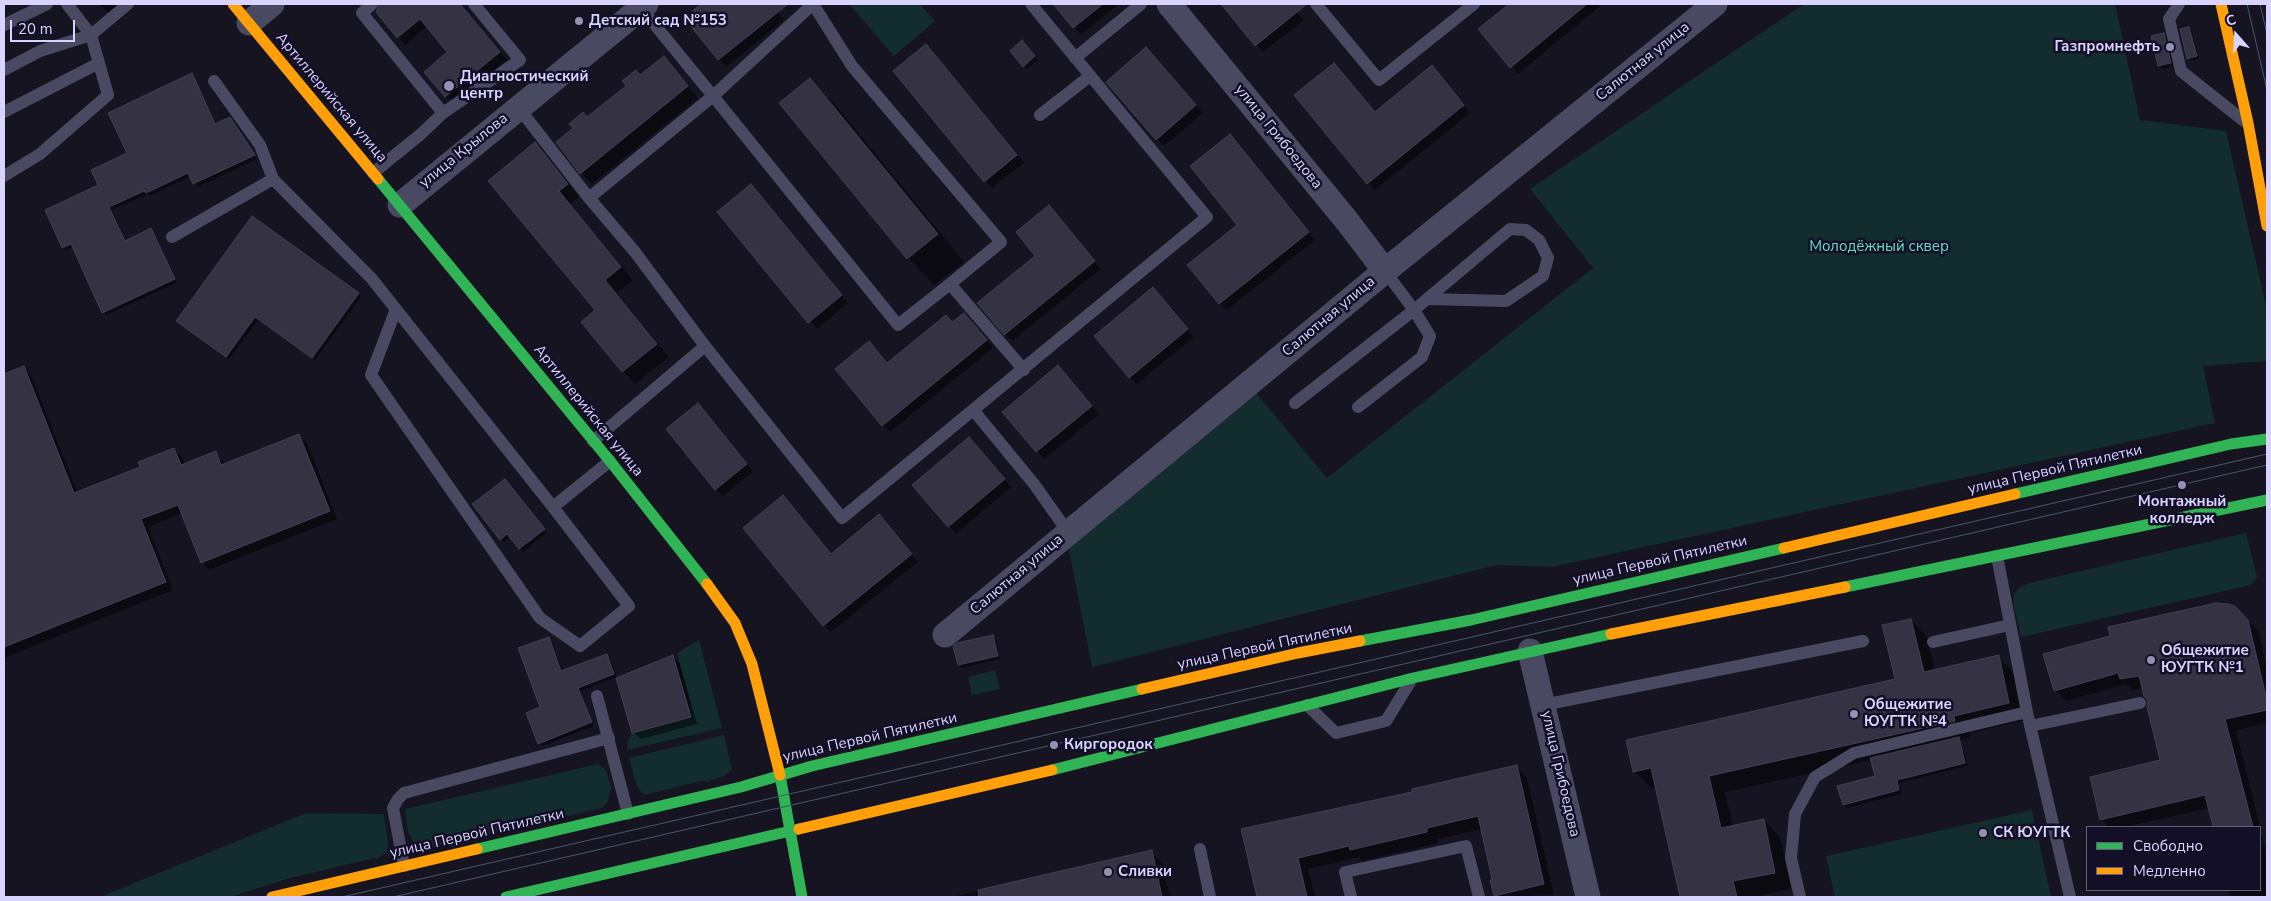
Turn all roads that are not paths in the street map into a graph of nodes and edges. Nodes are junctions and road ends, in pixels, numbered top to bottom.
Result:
1 (47, 4) edge
2 (67, 4) edge
3 (128, 4) edge
4 (233, 4) edge
5 (272, 4) edge
6 (372, 4) edge
7 (474, 4) edge
8 (813, 4) edge
9 (1031, 4) edge
10 (1141, 4) edge
11 (1169, 4) edge
12 (1316, 4) edge
13 (1474, 4) edge
14 (1715, 4) edge
15 (2179, 4) edge
16 (2221, 4) edge
17 (643, 6) edge
18 (249, 23) junction
19 (4, 25) edge
20 (91, 35) junction
21 (1076, 58) junction
22 (99, 63) junction
23 (4, 70) edge
24 (1090, 76) junction
25 (214, 82) dead end
26 (713, 96) junction
27 (518, 107) junction
28 (4, 112) edge
29 (444, 112) junction
30 (1040, 115) dead end
31 (2248, 124) junction
32 (373, 173) junction
33 (4, 176) edge
34 (273, 179) junction
35 (589, 198) junction
36 (400, 205) junction
37 (2267, 226) edge
38 (172, 237) dead end
39 (1385, 271) junction
40 (950, 284) junction
41 (1427, 299) junction
42 (396, 310) junction
43 (1414, 310) junction
44 (705, 346) junction
45 (1024, 370) junction
46 (1295, 403) dead end
47 (1358, 407) dead end
48 (974, 411) junction
49 (2267, 439) edge
50 (593, 441) junction
51 (610, 461) junction
52 (2267, 500) edge
53 (553, 507) junction
54 (1068, 532) junction
55 (1996, 556) junction
56 (2010, 625) junction
57 (946, 635) dead end
58 (1863, 642) dead end
59 (1933, 642) dead end
60 (1530, 651) junction
61 (1413, 678) junction
62 (597, 696) dead end
63 (2140, 703) dead end
64 (1307, 705) junction
65 (1543, 705) junction
66 (2027, 712) junction
67 (2030, 726) junction
68 (609, 738) junction
69 (780, 775) junction
70 (628, 814) junction
71 (792, 830) junction
72 (1200, 849) dead end
73 (404, 866) junction
74 (1585, 896) edge
75 (272, 897) edge
76 (506, 897) edge
77 (802, 897) edge
78 (1210, 897) edge
79 (1351, 897) edge
80 (1479, 897) edge
81 (1800, 897) edge
82 (2070, 897) edge

1 - 19 lane
2 - 20 lane
3 - 20 lane
4 - 18 main road, Артиллерийская улица
5 - 18 street
6 - 29 lane
7 - 29 lane
8 - 26 lane
8 - 40 lane
9 - 21 lane
10 - 21 lane
11 - 39 street, улица Грибоедова
12 - 13 lane
14 - 39 street, Салютная улица
15 - 31 lane
16 - 31 main road
17 - 26 lane
17 - 27 street, улица Крылова
18 - 32 main road, Артиллерийская улица
20 - 22 lane
20 - 23 lane
21 - 24 lane
22 - 28 lane
22 - 33 lane
24 - 30 lane
24 - 45 lane
25 - 34 lane
26 - 35 lane
26 - 40 lane
27 - 35 lane
27 - 36 street, улица Крылова
29 - 32 lane
31 - 37 main road
32 - 36 main road, Артиллерийская улица
34 - 38 lane
34 - 42 lane
35 - 44 lane
36 - 50 main road, Артиллерийская улица
39 - 43 lane
39 - 54 street, Салютная улица
40 - 45 lane
41 - 41 lane
41 - 43 lane
42 - 53 lane
42 - 53 lane
43 - 46 lane
43 - 47 lane
44 - 48 lane
44 - 50 lane
45 - 48 lane
48 - 54 lane
49 - 69 main road, улица Первой Пятилетки
50 - 51 main road, Артиллерийская улица
51 - 53 lane
51 - 69 main road, Артиллерийская улица
52 - 55 main road
54 - 57 street, Салютная улица
55 - 56 lane
55 - 60 main road
56 - 59 lane
56 - 66 lane
58 - 65 lane
60 - 61 main road
60 - 65 street, улица Грибоедова
61 - 64 main road
61 - 64 lane
62 - 68 lane
63 - 67 lane
64 - 71 main road
65 - 74 street, улица Грибоедова
66 - 67 lane
66 - 81 lane
67 - 82 lane
68 - 70 lane
68 - 73 lane
69 - 70 main road, улица Первой Пятилетки
69 - 71 main road, Артиллерийская улица
70 - 73 main road, улица Первой Пятилетки
71 - 76 main road
71 - 77 main road, Артиллерийская улица
72 - 78 lane
73 - 75 main road, улица Первой Пятилетки
79 - 80 lane

